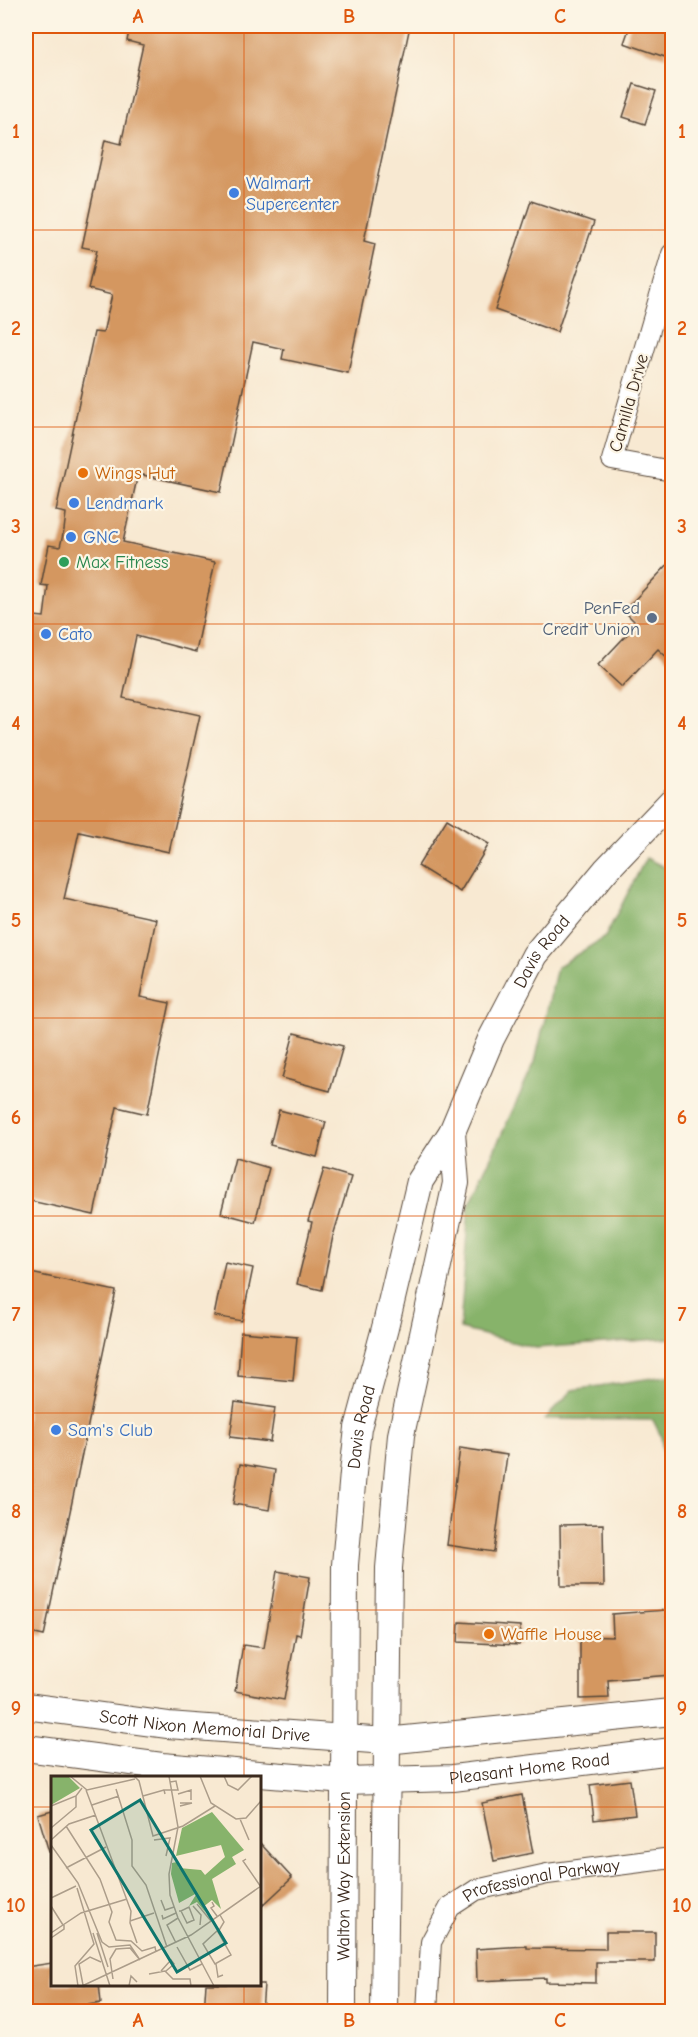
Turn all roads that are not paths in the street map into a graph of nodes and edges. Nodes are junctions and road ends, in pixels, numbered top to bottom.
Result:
1 (672, 254) edge
2 (672, 471) edge
3 (672, 801) edge
4 (452, 1132) junction
5 (26, 1706) edge
6 (672, 1712) edge
7 (343, 1738) junction
8 (386, 1741) junction
9 (26, 1748) edge
10 (672, 1751) edge
11 (386, 1780) junction
12 (345, 1781) junction
13 (672, 1858) edge
14 (343, 2012) edge
15 (384, 2012) edge
16 (427, 2012) edge

1 - 2 street, Camilla Drive
3 - 4 main road, Davis Road
4 - 7 main road, Davis Road
4 - 8 main road, Davis Road
5 - 7 main road, Scott Nixon Memorial Drive
6 - 8 main road
7 - 8 main road, Scott Nixon Memorial Drive
7 - 12 main road, Walton Way Extension
8 - 11 main road
9 - 12 main road
10 - 11 main road, Pleasant Home Road
11 - 12 main road
11 - 15 main road
12 - 14 main road, Walton Way Extension
13 - 16 street, Professional Parkway

